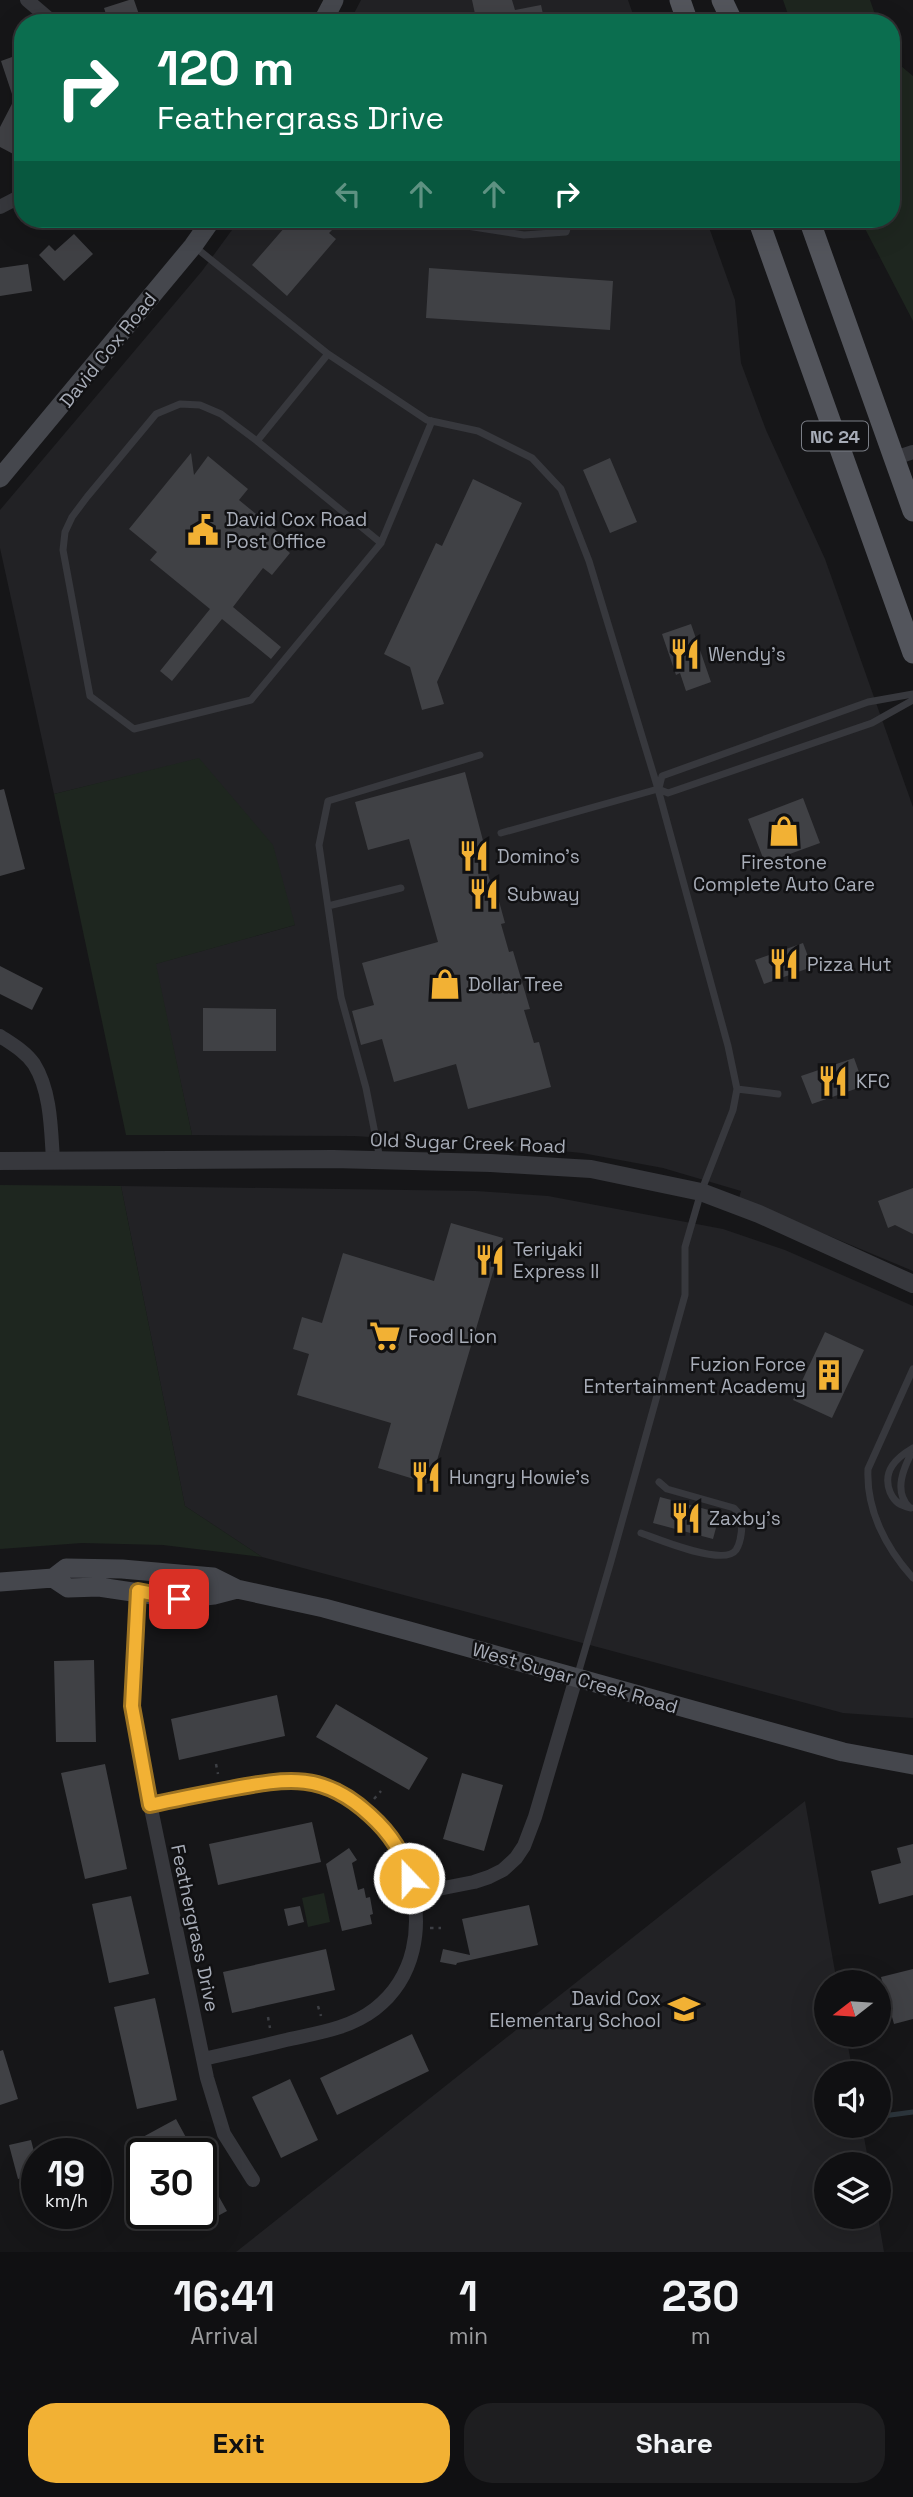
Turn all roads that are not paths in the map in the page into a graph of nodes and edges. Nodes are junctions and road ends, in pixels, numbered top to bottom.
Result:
1 (27, 0) edge
2 (45, 14) edge
3 (206, 228) edge
4 (479, 228) edge
5 (567, 228) edge
6 (761, 228) edge
7 (813, 228) edge
8 (193, 246) junction
9 (328, 354) junction
10 (432, 421) junction
11 (257, 441) junction
12 (904, 455) edge
13 (0, 478) edge
14 (913, 511) edge
15 (381, 542) junction
16 (913, 653) edge
17 (913, 694) edge
18 (913, 700) edge
19 (480, 755) dead end
20 (658, 789) junction
21 (501, 833) dead end
22 (401, 888) dead end
23 (328, 906) junction
24 (0, 1036) edge
25 (737, 1089) junction
26 (778, 1094) dead end
27 (53, 1160) junction
28 (380, 1160) junction
29 (0, 1161) edge
30 (701, 1192) junction
31 (913, 1284) edge
32 (913, 1369) edge
33 (913, 1449) edge
34 (659, 1482) dead end
35 (912, 1509) edge
36 (641, 1533) dead end
37 (53, 1578) junction
38 (913, 1578) edge
39 (0, 1582) edge
40 (237, 1589) junction
41 (138, 1591) junction
42 (576, 1678) junction
43 (913, 1765) edge
44 (150, 1805) junction
45 (413, 1894) junction
46 (203, 2059) junction
47 (253, 2180) dead end

1 - 2 street
3 - 8 main road, David Cox Road
4 - 5 lane
6 - 16 main road, NC 24
7 - 12 main road, NC 24
8 - 9 lane
8 - 13 main road, David Cox Road
9 - 10 lane
9 - 11 lane
10 - 15 lane
10 - 20 lane
11 - 15 lane
11 - 15 lane
12 - 14 main road, NC 24
17 - 20 lane
18 - 20 lane
19 - 23 lane
20 - 21 lane
20 - 25 lane
22 - 23 lane
23 - 28 lane
24 - 27 street
25 - 26 lane
25 - 30 lane
27 - 28 street, Old Sugar Creek Road
27 - 29 street, Old Sugar Creek Road
28 - 30 street, Old Sugar Creek Road
30 - 31 street, Old Sugar Creek Road
30 - 42 lane
32 - 38 lane
33 - 35 lane
33 - 35 lane
34 - 36 lane
37 - 39 main road, West Sugar Creek Road
37 - 40 main road, West Sugar Creek Road
37 - 41 main road, West Sugar Creek Road
40 - 41 main road, West Sugar Creek Road
40 - 42 main road, West Sugar Creek Road
41 - 44 street, Feathergrass Drive
42 - 43 main road, West Sugar Creek Road
42 - 45 street
44 - 45 street
44 - 46 street, Feathergrass Drive
45 - 46 street
46 - 47 street, Feathergrass Drive

